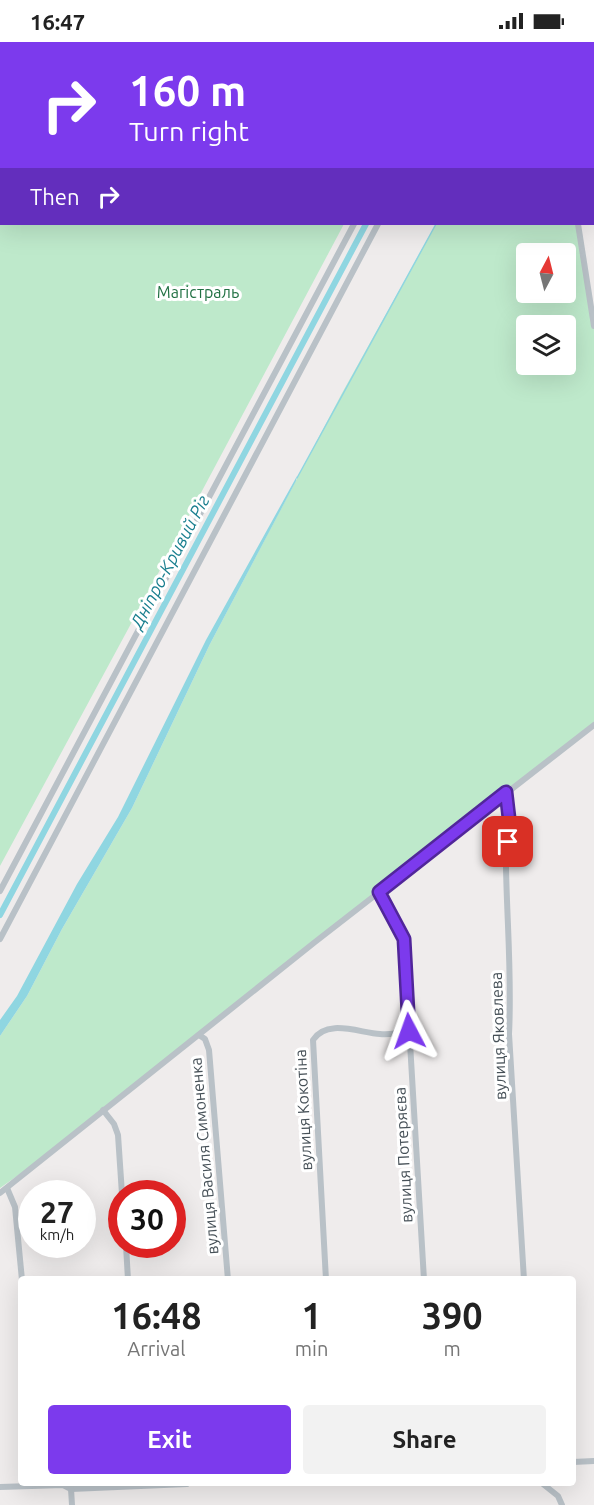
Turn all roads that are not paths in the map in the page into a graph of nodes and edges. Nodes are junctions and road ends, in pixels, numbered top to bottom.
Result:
1 (353, 225) edge
2 (377, 225) edge
3 (578, 225) edge
4 (594, 326) edge
5 (594, 725) edge
6 (506, 792) junction
7 (0, 891) edge
8 (379, 892) junction
9 (0, 939) edge
10 (409, 1031) junction
11 (199, 1035) junction
12 (103, 1110) junction
13 (121, 1180) edge
14 (7, 1188) junction
15 (0, 1193) edge
16 (127, 1258) edge
17 (22, 1276) edge
18 (128, 1276) edge
19 (228, 1276) edge
20 (326, 1276) edge
21 (424, 1276) edge
22 (524, 1276) edge
23 (594, 1461) edge
24 (576, 1462) edge
25 (32, 1486) edge
26 (65, 1486) edge
27 (124, 1486) edge
28 (546, 1486) edge
29 (0, 1487) edge
30 (71, 1489) junction
31 (72, 1505) edge
32 (562, 1505) edge

1 - 7 street
2 - 9 street
3 - 4 street
5 - 6 street
6 - 8 street
6 - 22 street, вулиця Яковлева
8 - 10 street, вулиця Потеряєва
8 - 11 street
10 - 20 street, вулиця Кокотіна
10 - 21 street, вулиця Потеряєва
11 - 12 street
11 - 19 street, вулиця Василя Симоненка
12 - 13 street
12 - 14 street
14 - 15 street
14 - 17 street
16 - 18 street
23 - 24 street
25 - 29 street
26 - 30 street
27 - 30 street
28 - 32 street
30 - 31 street

